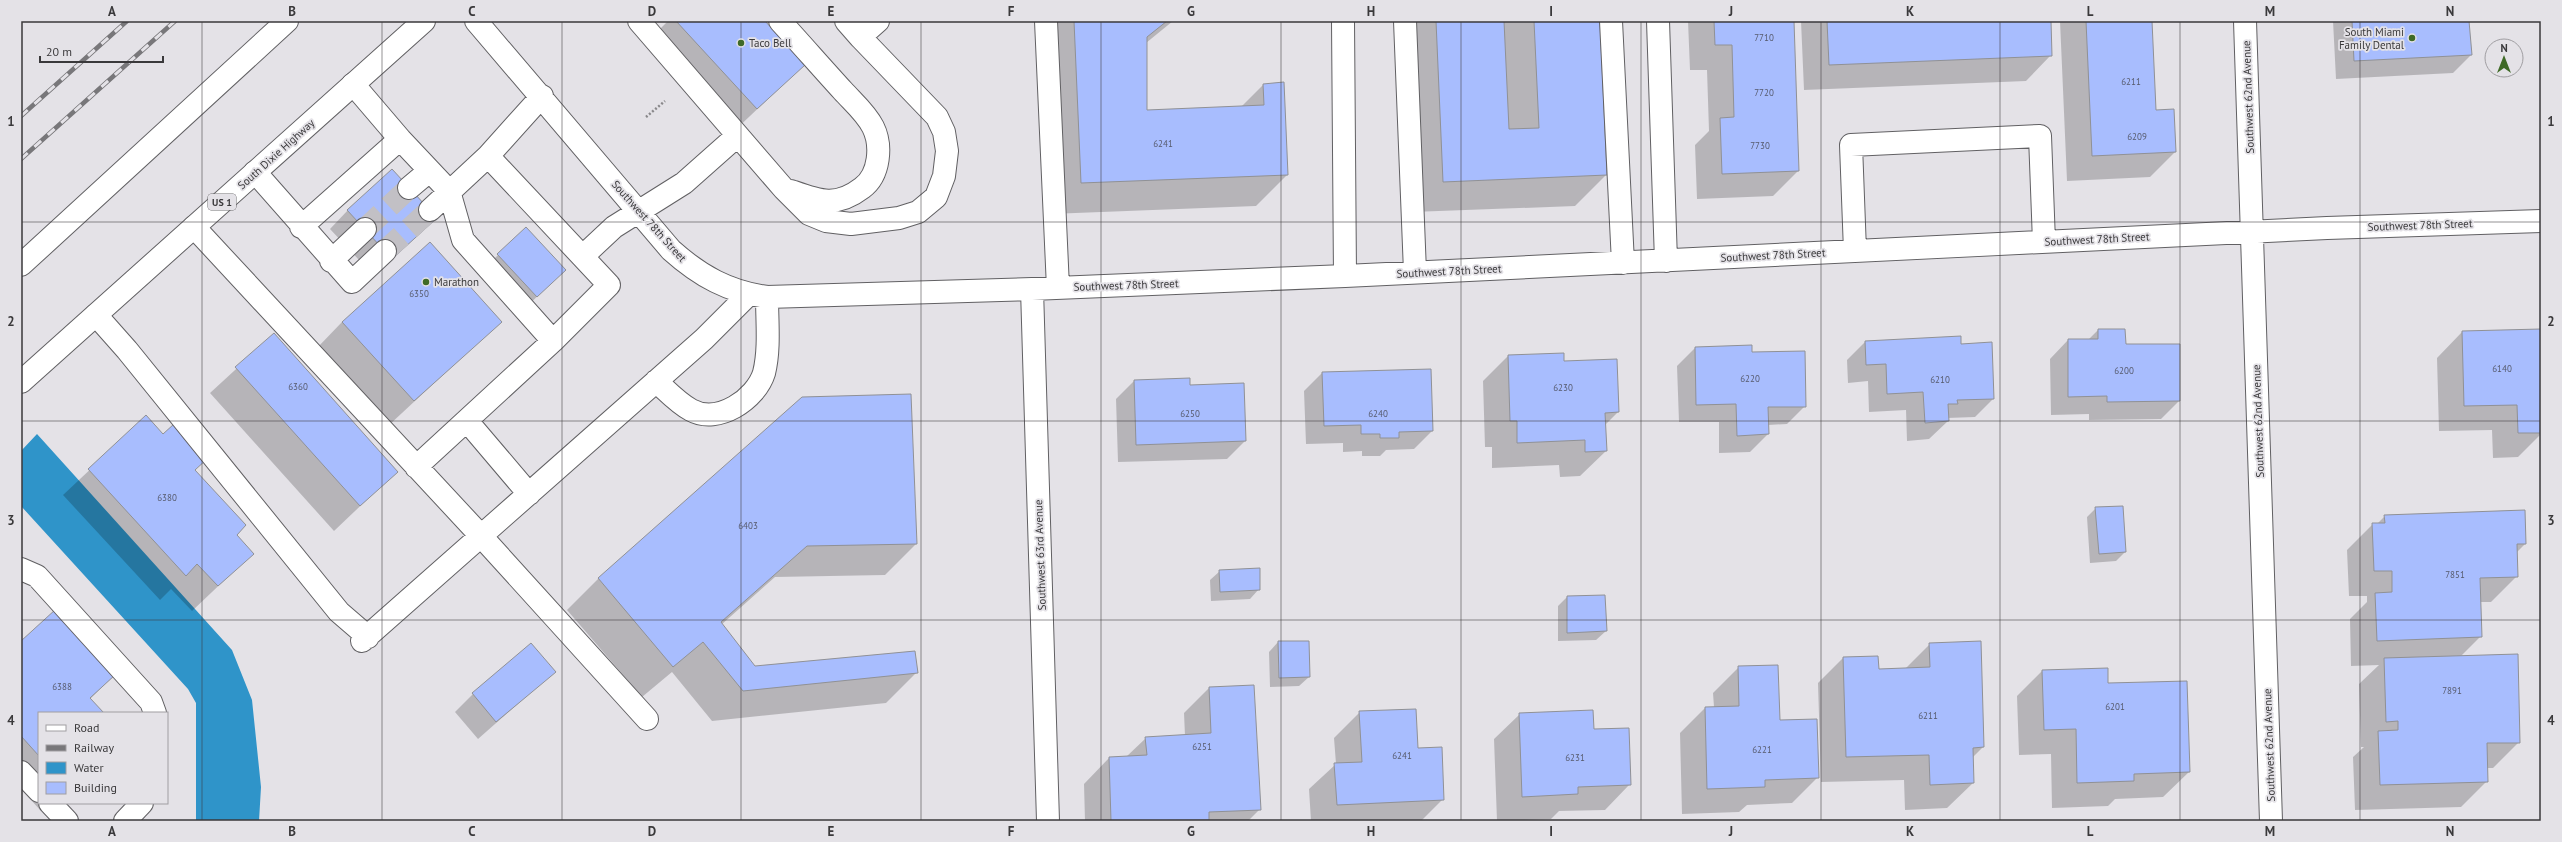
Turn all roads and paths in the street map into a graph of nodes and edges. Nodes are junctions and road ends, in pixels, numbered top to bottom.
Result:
1 (287, 21) edge
2 (424, 21) edge
3 (476, 21) edge
4 (639, 21) edge
5 (780, 21) edge
6 (846, 21) edge
7 (878, 21) edge
8 (1046, 21) edge
9 (1343, 21) edge
10 (1406, 21) edge
11 (1611, 21) edge
12 (1658, 21) edge
13 (2245, 21) edge
14 (860, 37) junction
15 (354, 84) junction
16 (542, 96) junction
17 (670, 96) dead end
18 (646, 117) dead end
19 (737, 136) junction
20 (400, 139) junction
21 (488, 156) junction
22 (255, 172) junction
23 (428, 172) junction
24 (409, 188) tunnel mouth
25 (784, 189) junction
26 (449, 191) junction
27 (430, 210) tunnel mouth
28 (638, 212) junction
29 (2541, 221) edge
30 (194, 227) junction
31 (301, 227) junction
32 (365, 229) tunnel mouth
33 (2252, 232) junction
34 (2044, 242) junction
35 (385, 251) tunnel mouth
36 (1855, 251) junction
37 (583, 256) junction
38 (331, 261) junction
39 (1666, 261) junction
40 (1623, 263) junction
41 (21, 265) edge
42 (1415, 272) junction
43 (1345, 276) junction
44 (1058, 288) junction
45 (1032, 289) junction
46 (758, 295) junction
47 (96, 315) junction
48 (553, 341) junction
49 (656, 381) junction
50 (21, 382) edge
51 (467, 421) junction
52 (416, 467) junction
53 (529, 494) junction
54 (481, 536) junction
55 (21, 569) edge
56 (155, 712) edge
57 (647, 719) dead end
58 (21, 772) edge
59 (38, 790) edge
60 (51, 804) edge
61 (141, 804) edge
62 (67, 821) edge
63 (125, 821) edge
64 (1048, 821) edge
65 (2271, 821) edge

1 - 41 main road
2 - 15 main road, South Dixie Highway / US 1
3 - 16 main road, Southwest 78th Street
4 - 19 main road
5 - 25 main road
6 - 14 main road
7 - 14 main road
8 - 44 main road
9 - 43 main road
10 - 42 main road
11 - 40 main road
12 - 39 main road
13 - 33 main road, Southwest 62nd Avenue
14 - 25 main road
15 - 20 main road
15 - 22 main road, South Dixie Highway / US 1
16 - 21 main road
16 - 28 main road, Southwest 78th Street
17 - 18 path
19 - 25 main road
19 - 28 main road
20 - 23 main road
20 - 31 main road
21 - 26 main road
21 - 37 main road
22 - 30 main road, South Dixie Highway / US 1
22 - 31 main road
23 - 24 main road
23 - 26 main road
26 - 27 main road
26 - 48 main road
28 - 37 main road
28 - 46 main road, Southwest 78th Street
29 - 33 main road, Southwest 78th Street
30 - 47 main road, South Dixie Highway / US 1
30 - 52 main road
31 - 38 main road
32 - 38 main road
33 - 34 main road, Southwest 78th Street
33 - 65 main road, Southwest 62nd Avenue
34 - 36 main road, Southwest 78th Street
34 - 36 main road
35 - 38 main road
36 - 39 main road, Southwest 78th Street
37 - 48 main road
39 - 40 main road, Southwest 78th Street
40 - 42 main road, Southwest 78th Street
42 - 43 main road, Southwest 78th Street
43 - 44 main road, Southwest 78th Street
44 - 45 main road, Southwest 78th Street
45 - 46 main road, Southwest 78th Street
45 - 64 main road, Southwest 63rd Avenue
46 - 49 main road
46 - 49 main road
47 - 50 main road, South Dixie Highway / US 1
47 - 54 main road
48 - 51 main road
49 - 53 main road
51 - 52 main road
51 - 53 main road
52 - 54 main road
53 - 54 main road
54 - 57 main road
55 - 56 main road
58 - 59 main road
60 - 62 main road
61 - 63 main road

